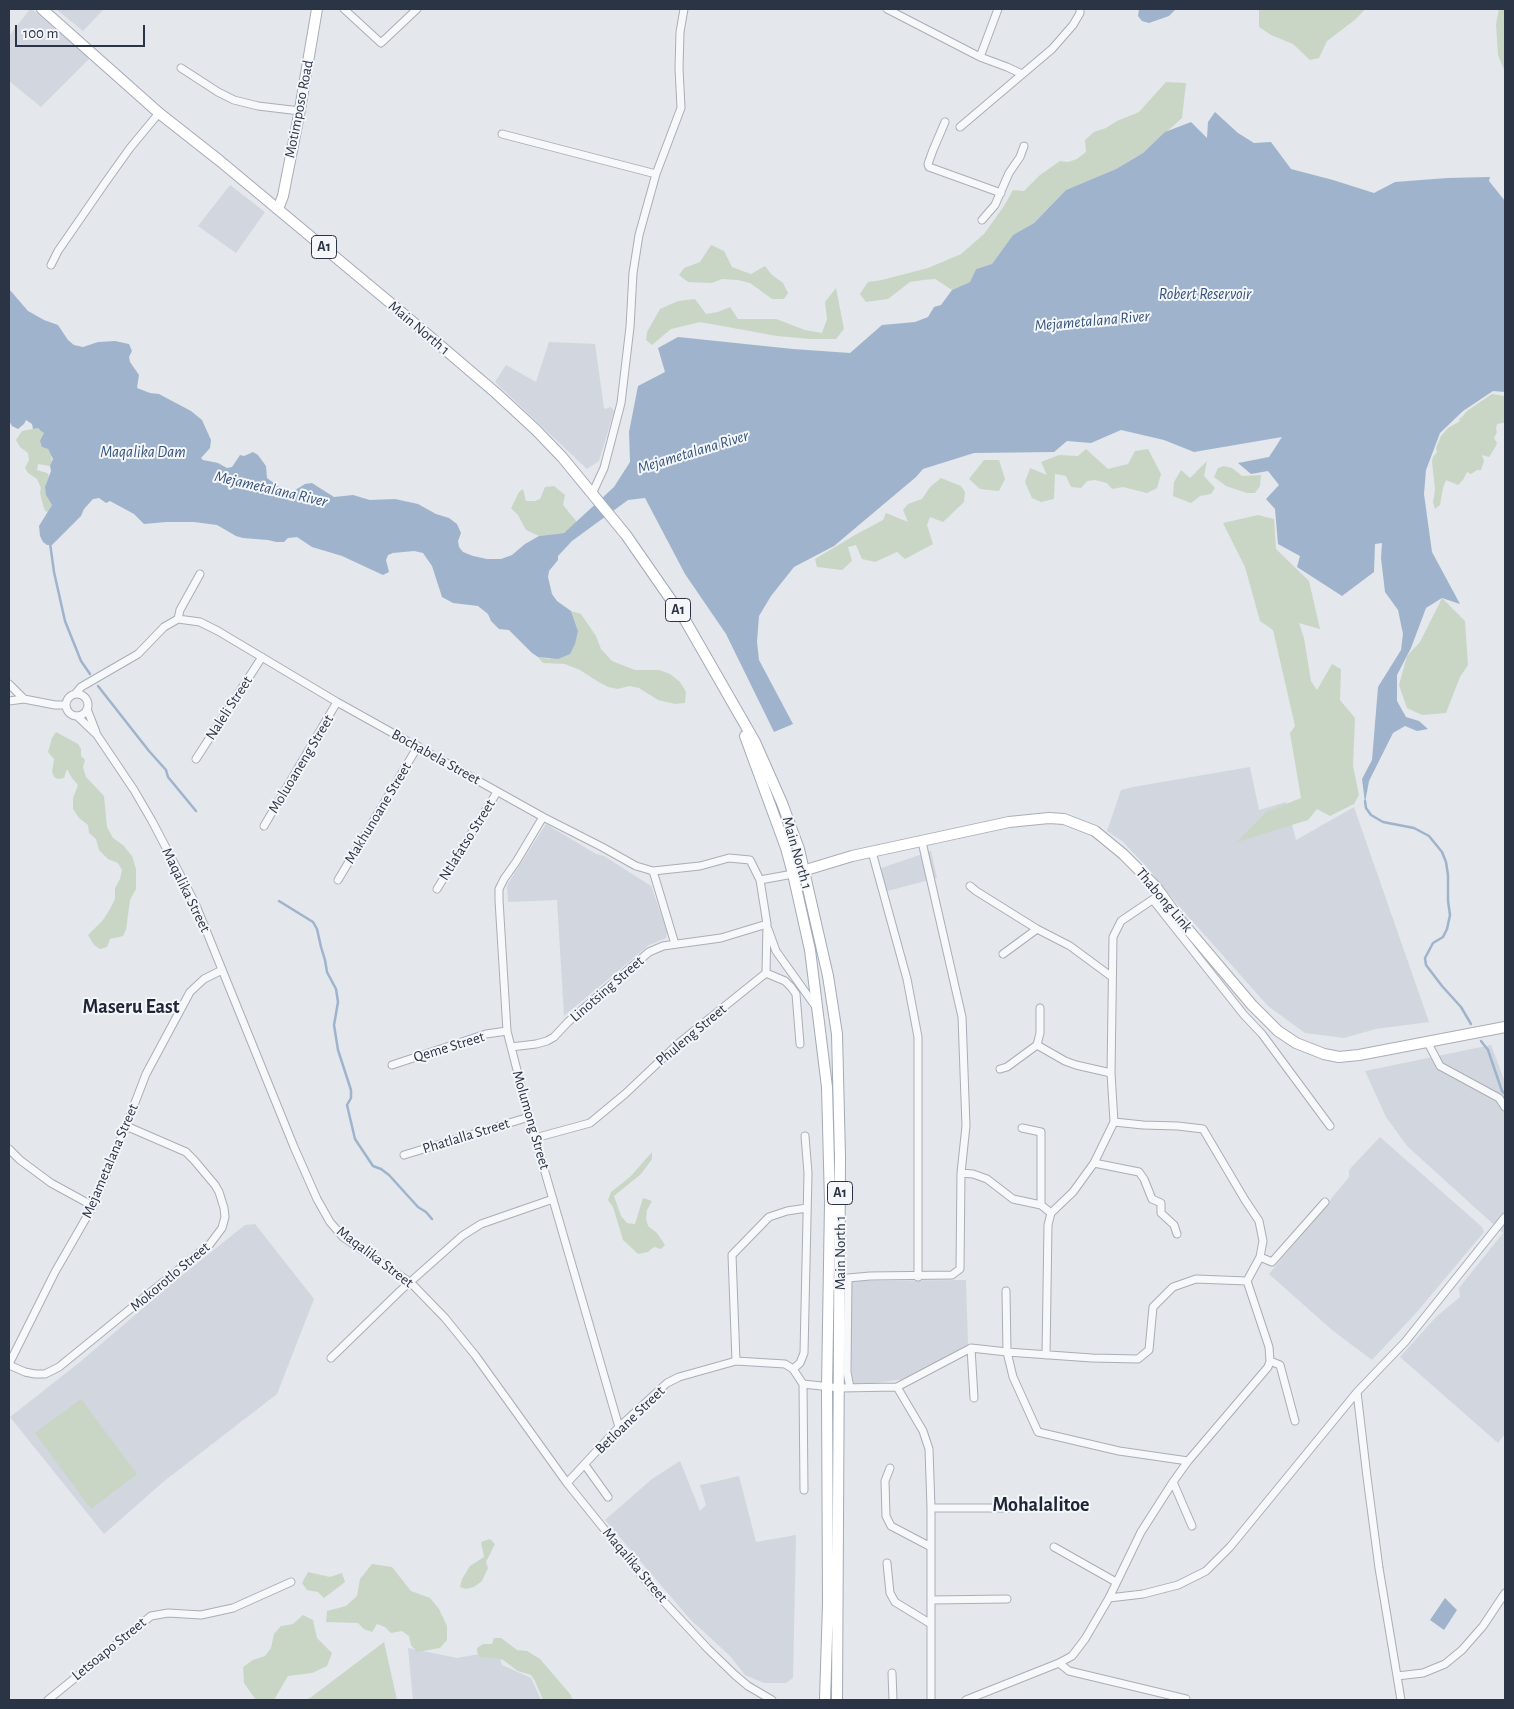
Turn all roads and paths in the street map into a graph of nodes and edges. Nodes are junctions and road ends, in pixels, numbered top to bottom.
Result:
1 (42, 9) edge
2 (317, 9) edge
3 (344, 9) edge
4 (417, 9) edge
5 (684, 9) edge
6 (887, 9) edge
7 (998, 9) edge
8 (1080, 9) edge
9 (980, 57) junction
10 (180, 68) dead end
11 (1022, 74) junction
12 (300, 111) junction
13 (159, 113) junction
14 (945, 122) dead end
15 (960, 127) dead end
16 (502, 134) dead end
17 (1024, 146) dead end
18 (656, 174) junction
19 (1001, 193) junction
20 (278, 209) junction
21 (982, 220) dead end
22 (51, 265) dead end
23 (594, 495) junction
24 (200, 574) dead end
25 (178, 619) junction
26 (262, 657) junction
27 (93, 681) junction
28 (9, 684) edge
29 (76, 693) junction
30 (24, 699) junction
31 (87, 699) junction
32 (9, 701) edge
33 (338, 702) junction
34 (66, 705) junction
35 (733, 705) junction
36 (87, 709) junction
37 (77, 716) junction
38 (97, 735) junction
39 (418, 746) junction
40 (196, 759) dead end
41 (497, 792) junction
42 (542, 817) junction
43 (264, 826) dead end
44 (922, 842) junction
45 (872, 852) junction
46 (653, 871) junction
47 (804, 871) junction
48 (792, 874) junction
49 (338, 880) dead end
50 (760, 880) junction
51 (970, 886) dead end
52 (438, 889) dead end
53 (1157, 897) junction
54 (767, 924) junction
55 (1037, 929) junction
56 (675, 944) junction
57 (1004, 954) dead end
58 (222, 970) junction
59 (766, 974) junction
60 (1112, 977) junction
61 (817, 1007) junction
62 (1040, 1008) dead end
63 (1505, 1027) edge
64 (507, 1031) junction
65 (1428, 1043) junction
66 (800, 1044) dead end
67 (1038, 1045) junction
68 (511, 1047) junction
69 (392, 1065) dead end
70 (1000, 1069) dead end
71 (1111, 1072) junction
72 (1505, 1107) edge
73 (529, 1117) junction
74 (1114, 1122) junction
75 (126, 1126) junction
76 (1330, 1126) dead end
77 (1022, 1128) dead end
78 (805, 1136) dead end
79 (535, 1138) junction
80 (9, 1149) edge
81 (404, 1155) dead end
82 (1094, 1163) junction
83 (961, 1173) junction
84 (553, 1199) junction
85 (1324, 1202) dead end
86 (93, 1206) junction
87 (1041, 1206) junction
88 (807, 1208) junction
89 (1051, 1213) junction
90 (1505, 1217) edge
91 (1177, 1234) dead end
92 (1260, 1258) junction
93 (918, 1277) junction
94 (1247, 1281) junction
95 (411, 1283) junction
96 (1006, 1291) dead end
97 (971, 1348) junction
98 (1007, 1352) junction
99 (1046, 1355) junction
100 (331, 1358) dead end
101 (736, 1361) junction
102 (1270, 1361) junction
103 (9, 1364) edge
104 (793, 1369) junction
105 (803, 1384) junction
106 (897, 1387) junction
107 (827, 1388) junction
108 (845, 1388) junction
109 (1358, 1392) junction
110 (974, 1398) dead end
111 (1295, 1421) dead end
112 (619, 1427) junction
113 (1188, 1461) junction
114 (585, 1465) junction
115 (890, 1468) dead end
116 (1173, 1482) junction
117 (567, 1483) junction
118 (804, 1490) dead end
119 (608, 1497) dead end
120 (931, 1508) junction
121 (1009, 1508) dead end
122 (1192, 1526) dead end
123 (931, 1547) junction
124 (1054, 1547) dead end
125 (887, 1563) dead end
126 (290, 1582) dead end
127 (1116, 1582) junction
128 (1505, 1593) edge
129 (1109, 1598) junction
130 (1007, 1599) dead end
131 (931, 1600) junction
132 (931, 1624) junction
133 (1059, 1663) junction
134 (892, 1673) dead end
135 (1397, 1676) junction
136 (1186, 1699) edge
137 (48, 1700) edge
138 (772, 1700) edge
139 (825, 1700) edge
140 (837, 1700) edge
141 (893, 1700) edge
142 (931, 1700) edge
143 (966, 1700) edge
144 (1401, 1700) edge

1 - 13 main road, Main North 1 / A1
2 - 12 main road, Motimposo Road
3 - 4 street
5 - 18 street
6 - 9 street
7 - 9 street
8 - 11 street
9 - 11 street
10 - 12 street
11 - 15 street
12 - 20 main road, Motimposo Road
13 - 20 main road, Main North 1 / A1
13 - 22 street
14 - 19 street
16 - 18 street
17 - 19 street
18 - 23 street
19 - 21 street
20 - 23 main road, Main North 1 / A1
23 - 35 main road, Main North 1 / A1
24 - 25 street
25 - 26 street, Bochabela Street
25 - 27 street
26 - 33 street, Bochabela Street
26 - 40 street, Naleli Street
27 - 29 street
27 - 31 street
28 - 30 street
29 - 31 street
29 - 34 street
30 - 32 street
30 - 34 street
31 - 36 street
33 - 39 street, Bochabela Street
33 - 43 street, Moluoaneng Street
34 - 37 street
35 - 47 main road, Main North 1 / A1
35 - 48 main road, Main North 1 / A1
36 - 37 street
36 - 38 street, Maqalika Street
37 - 38 street, Maqalika Street
38 - 58 street, Maqalika Street
39 - 41 street, Bochabela Street
39 - 49 street, Makhunoane Street
41 - 42 street, Bochabela Street
41 - 52 street, Ntlafatso Street
42 - 46 street, Bochabela Street
42 - 64 street, Molumong Street
44 - 45 main road, Thabong Link
44 - 53 main road, Thabong Link
44 - 83 street
45 - 47 main road, Thabong Link
45 - 93 street
46 - 50 street, Bochabela Street
46 - 56 street
47 - 48 main road, Thabong Link
47 - 108 main road, Main North 1 / A1
48 - 50 street
48 - 61 main road, Main North 1 / A1
50 - 54 street
51 - 55 street
53 - 60 street
53 - 65 main road, Thabong Link
53 - 76 street
54 - 56 street, Linotsing Street
54 - 59 street
54 - 61 street
55 - 57 street
55 - 60 street
56 - 68 street, Linotsing Street
58 - 75 street, Mejametalana Street
58 - 95 street, Maqalika Street
59 - 66 street
59 - 79 street, Phuleng Street
60 - 71 street
61 - 107 main road, Main North 1 / A1
62 - 67 street
63 - 65 main road, Thabong Link
64 - 68 street, Molumong Street
64 - 69 street, Qeme Street
65 - 72 street
67 - 70 street
67 - 71 street
68 - 73 street, Molumong Street
71 - 74 street
73 - 79 street, Molumong Street
73 - 81 street, Phatlalla Street
74 - 82 street
74 - 92 street
75 - 86 street, Mejametalana Street
75 - 103 street, Mokorotlo Street
77 - 87 street
78 - 88 street
79 - 84 street, Molumong Street
80 - 86 street
82 - 89 street
82 - 91 street
83 - 87 street
83 - 93 street
84 - 95 street
84 - 112 street, Molumong Street
85 - 92 street
86 - 103 street, Mejametalana Street
87 - 89 street
88 - 101 street
88 - 104 street
89 - 99 street
90 - 109 street
92 - 94 street
93 - 108 street
94 - 99 street
94 - 102 street
95 - 100 street
95 - 117 street, Maqalika Street
96 - 98 street
97 - 98 street
97 - 106 street
97 - 110 street
98 - 99 street
98 - 113 street
101 - 104 street, Betloane Street
101 - 112 street, Betloane Street
102 - 111 street
102 - 113 street
104 - 105 street
105 - 107 street
105 - 118 street
106 - 108 street
106 - 120 street
107 - 108 street
107 - 139 main road, Main North 1 / A1
108 - 140 main road, Main North 1 / A1
109 - 129 street
109 - 135 street
112 - 114 street, Betloane Street
113 - 116 street
114 - 117 street, Betloane Street
114 - 119 street
115 - 123 street
116 - 122 street
116 - 127 street
117 - 138 street, Maqalika Street
120 - 121 street
120 - 123 street
123 - 131 street
124 - 127 street
125 - 132 street
126 - 137 street, Letsoapo Street
127 - 129 street
128 - 135 street
129 - 133 street
130 - 131 street
131 - 132 street
132 - 142 street
133 - 136 street
133 - 143 street
134 - 141 street
135 - 144 street

